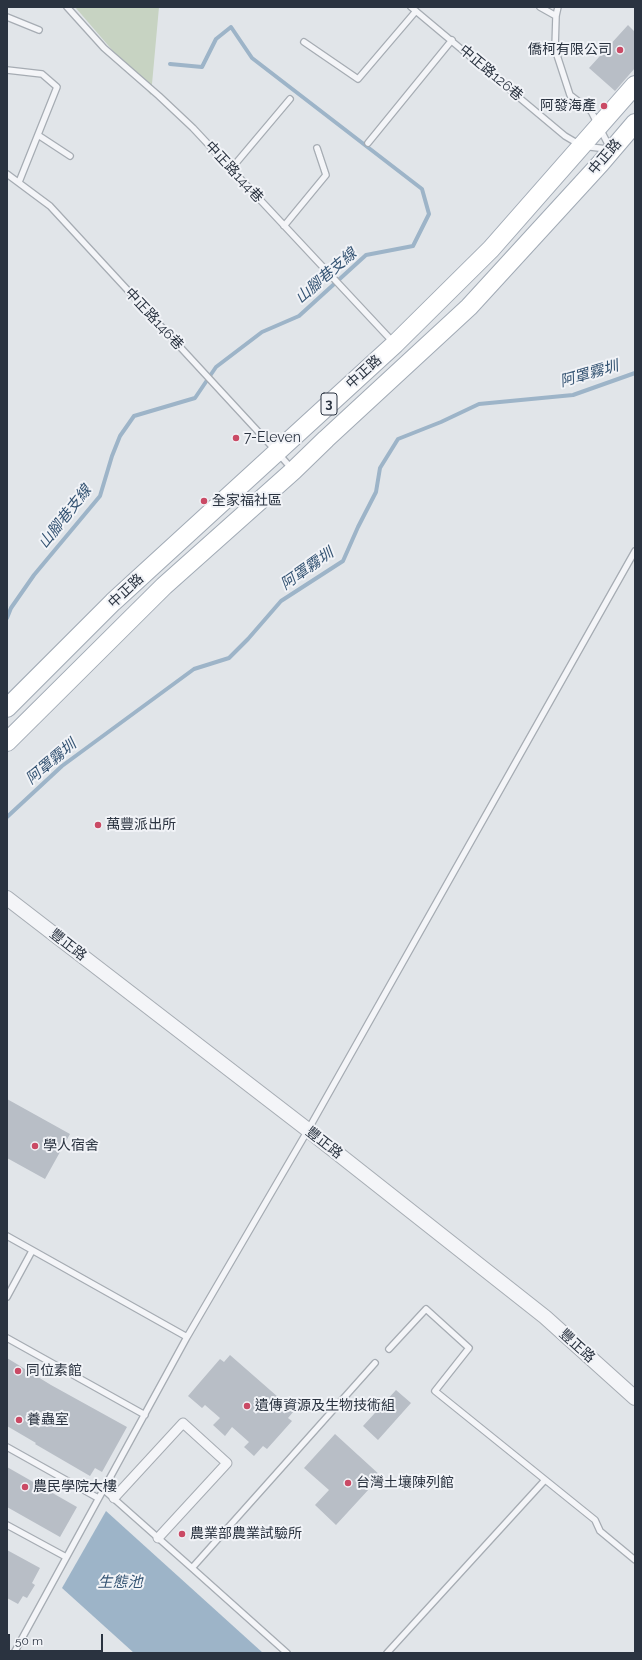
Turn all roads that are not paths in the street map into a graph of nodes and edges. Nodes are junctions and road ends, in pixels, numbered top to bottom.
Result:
1 (67, 7) edge
2 (540, 7) edge
3 (558, 7) edge
4 (413, 9) edge
5 (556, 16) junction
6 (7, 17) edge
7 (40, 30) dead end
8 (452, 40) junction
9 (304, 42) dead end
10 (7, 70) edge
11 (635, 85) edge
12 (290, 98) dead end
13 (635, 123) edge
14 (598, 127) junction
15 (38, 135) junction
16 (368, 143) dead end
17 (582, 146) junction
18 (317, 148) dead end
19 (611, 150) junction
20 (70, 156) dead end
21 (231, 169) junction
22 (8, 177) edge
23 (19, 182) junction
24 (284, 226) junction
25 (394, 344) junction
26 (277, 452) junction
27 (293, 471) junction
28 (635, 551) edge
29 (7, 708) edge
30 (7, 742) edge
31 (7, 898) edge
32 (308, 1130) junction
33 (7, 1236) edge
34 (32, 1251) junction
35 (7, 1297) edge
36 (188, 1337) junction
37 (7, 1338) edge
38 (389, 1348) dead end
39 (375, 1363) dead end
40 (635, 1398) edge
41 (146, 1414) junction
42 (7, 1447) edge
43 (544, 1480) junction
44 (103, 1489) junction
45 (98, 1498) junction
46 (114, 1498) junction
47 (7, 1525) edge
48 (158, 1538) junction
49 (66, 1557) junction
50 (635, 1560) edge
51 (192, 1568) junction
52 (14, 1653) edge
53 (287, 1653) edge
54 (387, 1653) edge

1 - 21 lane, 中正路144巷
2 - 5 lane
3 - 5 lane
4 - 8 lane, 中正路126巷
4 - 9 lane, 中正路126巷
5 - 14 lane
6 - 7 lane
8 - 16 lane, 中正路126巷
8 - 17 lane, 中正路126巷
10 - 15 lane
11 - 14 main road, 中正路 / 3
12 - 21 lane
13 - 19 main road, 中正路 / 3
14 - 17 main road, 中正路 / 3
14 - 19 lane
15 - 20 lane
15 - 23 lane
17 - 19 lane, 中正路126巷
17 - 25 main road, 中正路 / 3
18 - 24 lane
19 - 27 main road, 中正路 / 3
21 - 24 lane, 中正路144巷
22 - 23 lane, 中正路146巷
23 - 26 lane, 中正路146巷
24 - 25 lane, 中正路144巷
25 - 26 main road, 中正路 / 3
26 - 27 lane, 中正路146巷
26 - 29 main road, 中正路 / 3
27 - 30 main road, 中正路 / 3
28 - 32 lane
31 - 32 street, 豐正路
32 - 36 lane
32 - 40 street, 豐正路
33 - 34 lane
34 - 35 lane
34 - 36 lane
36 - 41 lane
37 - 41 lane
38 - 43 lane
39 - 51 lane
41 - 44 lane
42 - 45 lane
43 - 50 lane
43 - 54 lane
44 - 45 lane
44 - 46 lane
45 - 49 lane
46 - 48 lane
46 - 48 street
47 - 49 lane
48 - 51 lane
49 - 52 lane
51 - 53 lane

